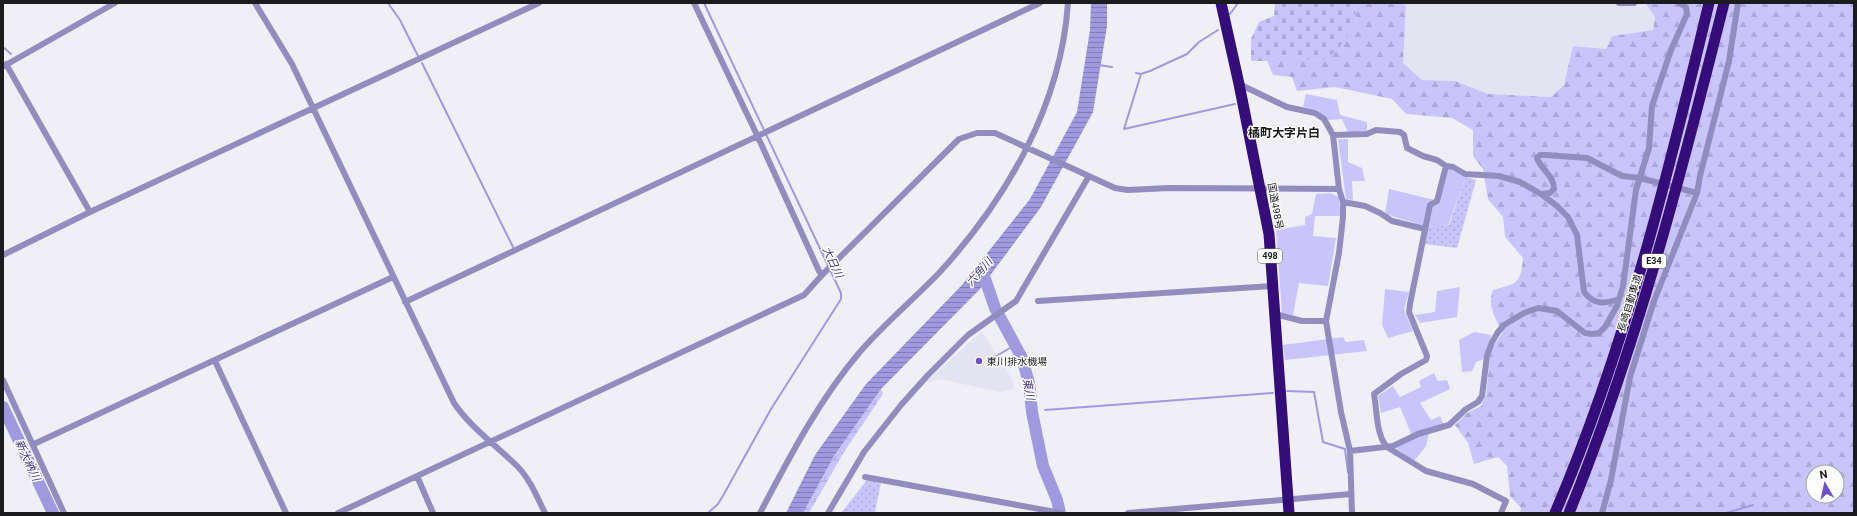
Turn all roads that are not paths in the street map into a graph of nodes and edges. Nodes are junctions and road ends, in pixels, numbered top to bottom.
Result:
1 (115, 3) edge
2 (255, 3) edge
3 (539, 3) edge
4 (694, 3) edge
5 (1040, 3) edge
6 (1068, 3) edge
7 (1221, 3) edge
8 (1619, 3) edge
9 (1634, 3) edge
10 (1679, 3) edge
11 (1709, 3) edge
12 (1724, 3) edge
13 (1738, 3) edge
14 (4, 66) edge
15 (1239, 84) junction
16 (313, 109) junction
17 (757, 135) junction
18 (1333, 135) junction
19 (1028, 148) junction
20 (1446, 166) junction
21 (1087, 176) junction
22 (1640, 178) junction
23 (1261, 189) junction
24 (1339, 189) junction
25 (1697, 193) junction
26 (1541, 194) junction
27 (1343, 202) junction
28 (90, 212) junction
29 (1425, 229) junction
30 (3, 255) edge
31 (822, 275) junction
32 (393, 277) junction
33 (1273, 286) junction
34 (1620, 299) junction
35 (1038, 301) dead end
36 (405, 302) junction
37 (1275, 314) junction
38 (1326, 321) junction
39 (215, 361) junction
40 (3, 380) edge
41 (490, 441) junction
42 (34, 444) junction
43 (1387, 447) junction
44 (1350, 451) junction
45 (417, 476) junction
46 (866, 477) dead end
47 (1352, 494) junction
48 (1288, 499) junction
49 (64, 513) edge
50 (286, 513) edge
51 (338, 513) edge
52 (433, 513) edge
53 (546, 513) edge
54 (760, 513) edge
55 (828, 513) edge
56 (1059, 513) edge
57 (1128, 513) edge
58 (1289, 513) edge
59 (1352, 513) edge
60 (1501, 513) edge
61 (1555, 513) edge
62 (1569, 513) edge
63 (1602, 513) edge

1 - 14 street
2 - 16 street
3 - 16 street
4 - 17 street
5 - 17 street
6 - 19 street
7 - 15 highway, 国道498号 / 498
8 - 9 street
10 - 22 street
11 - 61 highway, 長崎自動車道 / E34
12 - 62 highway, 長崎自動車道 / E34
13 - 25 street
14 - 28 street
15 - 18 street
15 - 23 highway, 国道498号 / 498
16 - 28 street
16 - 32 street
17 - 31 street
17 - 36 street
18 - 20 street
18 - 24 street
19 - 21 street
19 - 31 street
19 - 54 street
20 - 26 street
20 - 29 street
21 - 23 street
21 - 55 street
22 - 25 street
22 - 26 street
22 - 34 street
23 - 24 street
23 - 33 highway, 国道498号 / 498
24 - 27 street
25 - 63 street
26 - 34 street
27 - 29 street
27 - 38 street
28 - 30 street
29 - 43 street
31 - 41 street
32 - 36 street
32 - 39 street
33 - 35 street
33 - 37 highway, 国道498号 / 498
34 - 43 street
36 - 41 street
37 - 38 street
37 - 48 highway, 国道498号 / 498
38 - 44 street
39 - 42 street
39 - 50 street
40 - 42 street
41 - 45 street
41 - 53 street
42 - 49 street
43 - 44 street
43 - 60 street
44 - 47 street
45 - 51 street
45 - 52 street
46 - 56 street
47 - 48 street
47 - 59 street
48 - 57 street
48 - 58 highway, 国道498号 / 498

